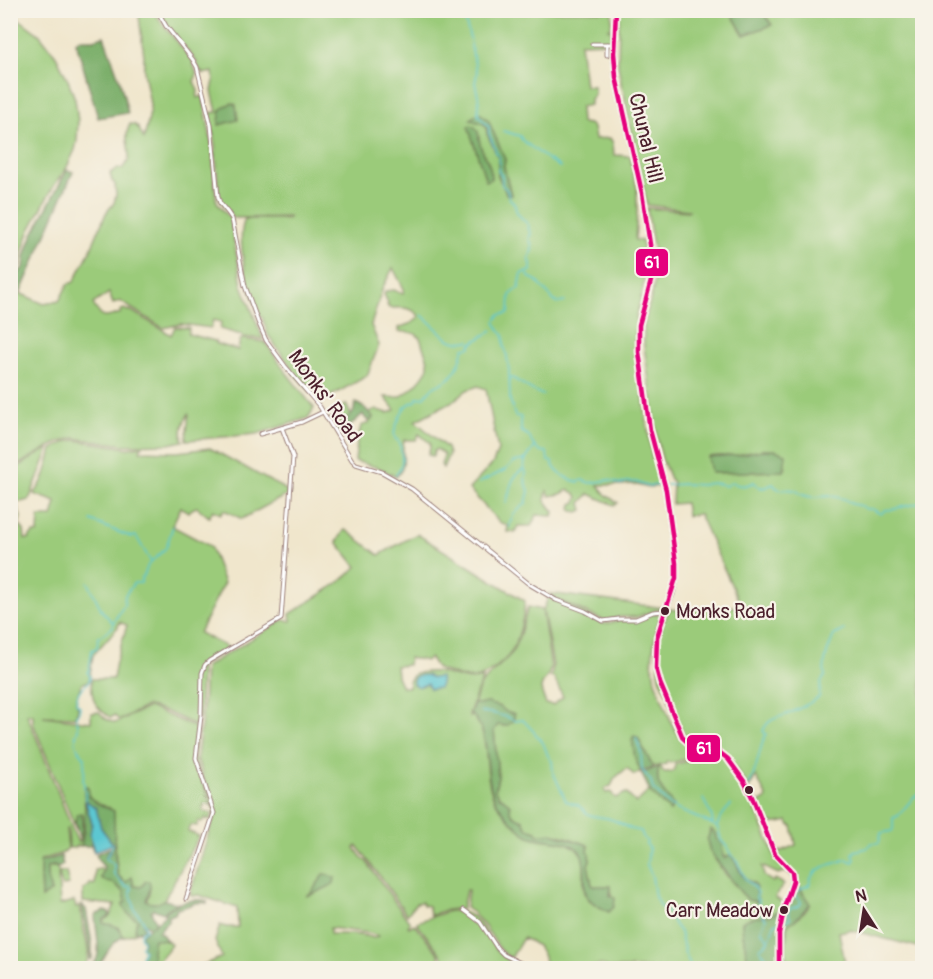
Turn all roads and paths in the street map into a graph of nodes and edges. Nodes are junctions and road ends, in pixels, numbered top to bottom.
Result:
1 (157, 10) edge
2 (616, 10) edge
3 (592, 44) dead end
4 (607, 44) junction
5 (614, 44) junction
6 (607, 56) dead end
7 (323, 412) junction
8 (282, 428) junction
9 (260, 434) dead end
10 (666, 612) junction
11 (186, 899) dead end
12 (464, 910) dead end
13 (531, 969) edge
14 (589, 969) edge
15 (606, 969) edge
16 (779, 969) edge

1 - 7 street, Monks' Road
2 - 5 main road, Chunal Hill
3 - 4 street
4 - 5 street
4 - 6 street
5 - 10 main road, Chunal Hill
7 - 8 street
7 - 10 street, Monks' Road
8 - 9 street
8 - 11 street
10 - 16 main road, Chunal Hill
12 - 13 street
14 - 15 street

